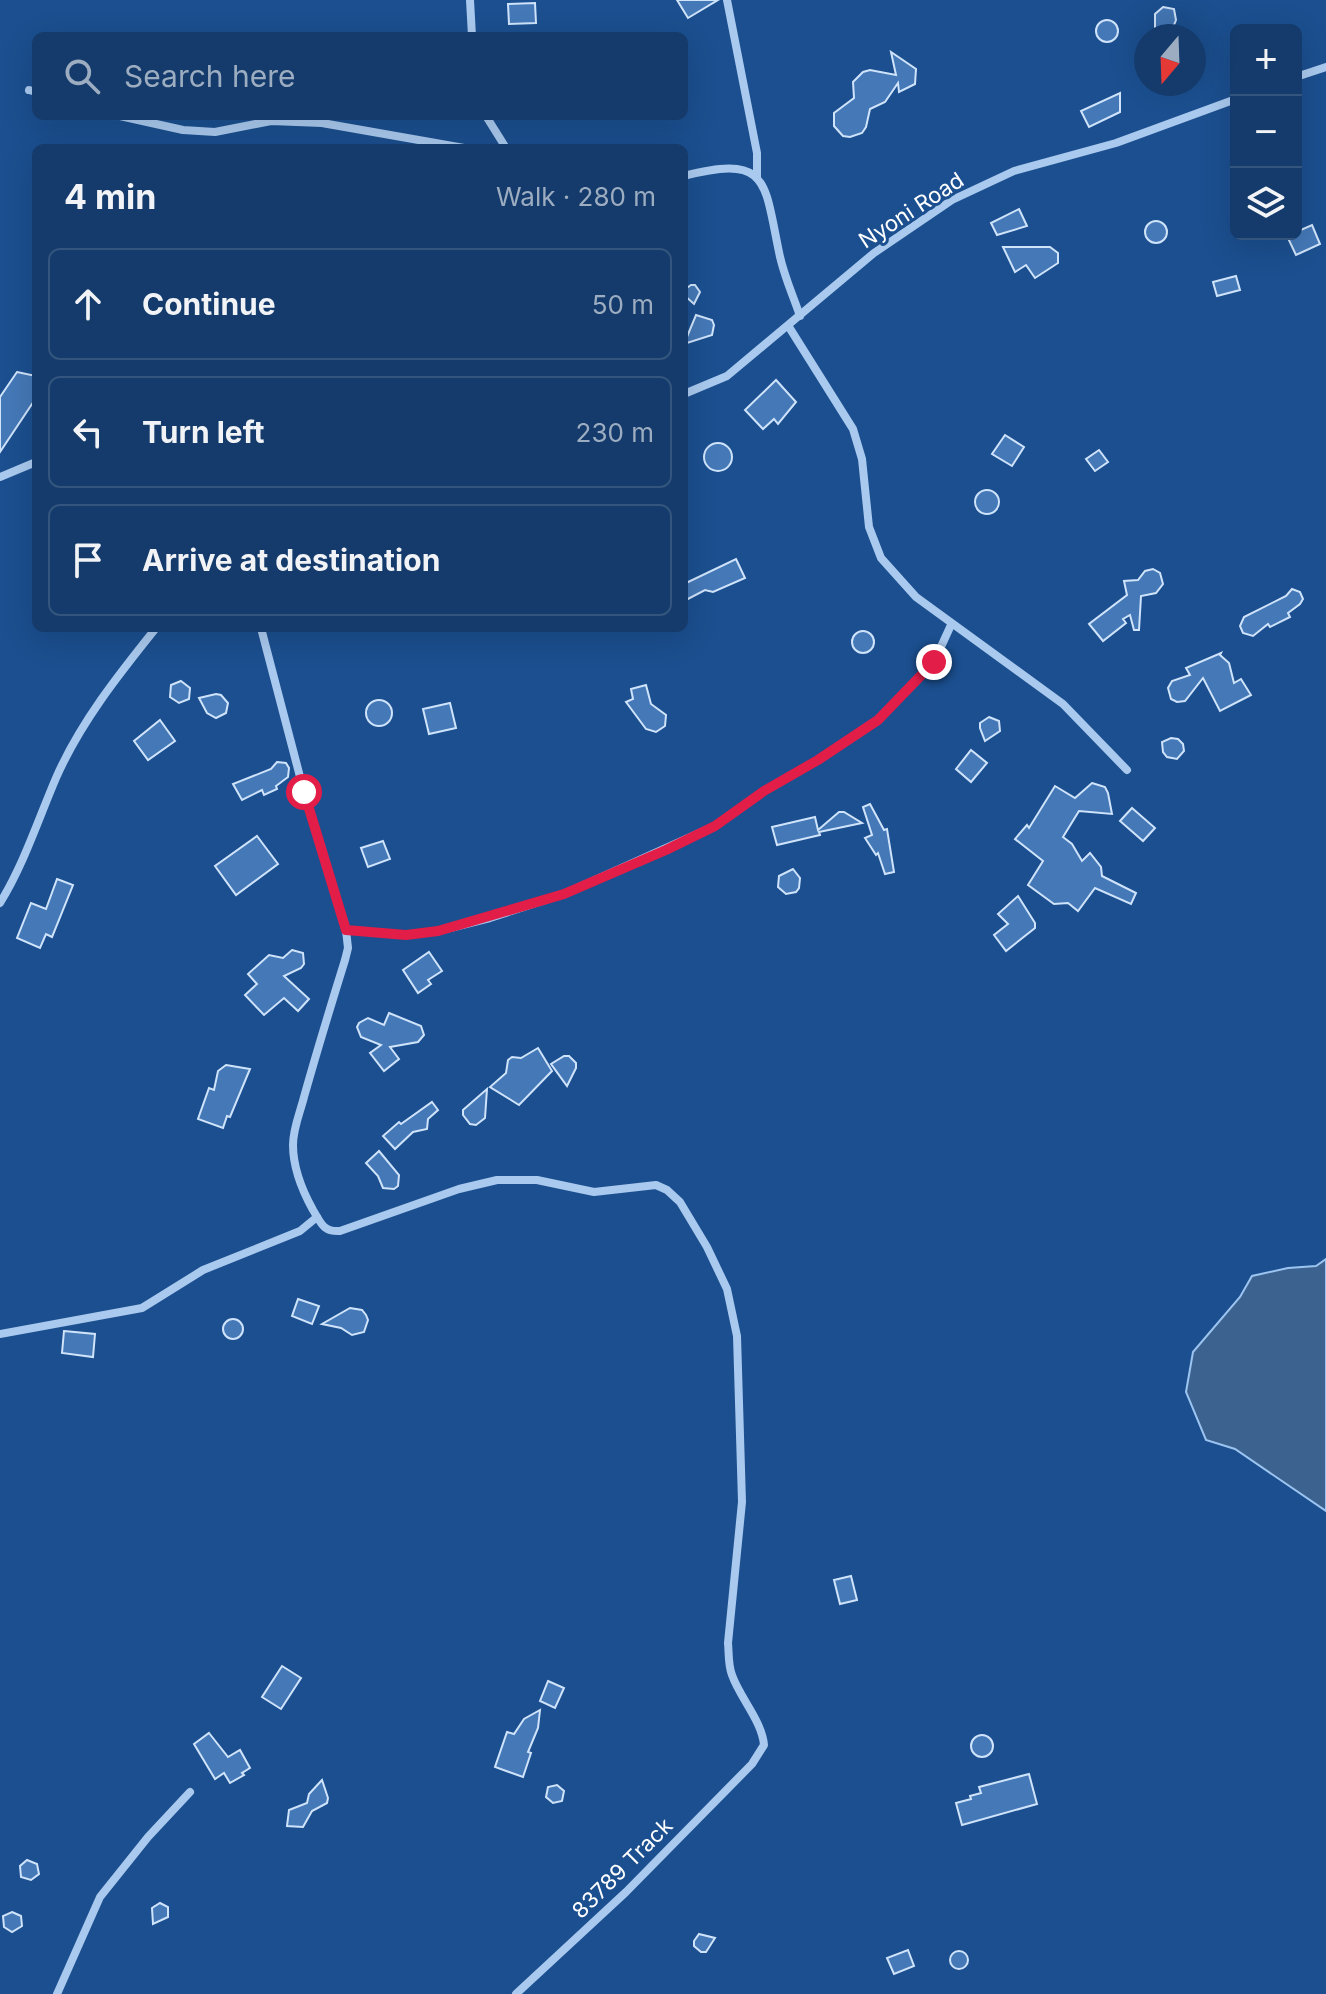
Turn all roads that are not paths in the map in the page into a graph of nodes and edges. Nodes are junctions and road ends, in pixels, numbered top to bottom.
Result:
1 (470, 0) edge
2 (727, 0) edge
3 (472, 32) edge
4 (1326, 67) edge
5 (1302, 75) edge
6 (1230, 101) edge
7 (138, 120) edge
8 (488, 120) edge
9 (441, 144) edge
10 (504, 144) edge
11 (688, 175) edge
12 (757, 178) junction
13 (800, 316) junction
14 (789, 327) junction
15 (688, 392) edge
16 (32, 464) edge
17 (0, 477) edge
18 (951, 625) junction
19 (153, 632) edge
20 (262, 632) edge
21 (1127, 770) dead end
22 (0, 903) edge
23 (346, 930) junction
24 (317, 1217) junction
25 (0, 1334) edge
26 (190, 1792) dead end
27 (57, 1994) edge
28 (516, 1994) edge

1 - 3 street
2 - 12 street
4 - 5 street
6 - 13 street, Nyoni Road
7 - 9 street
8 - 10 street
11 - 12 street
12 - 13 street
13 - 14 street, Nyoni Road
14 - 15 street, Nyoni Road
14 - 18 street
16 - 17 street
18 - 21 street
18 - 23 street
19 - 22 street
20 - 23 street
23 - 24 street
24 - 25 street
24 - 28 street, 83789 Track
26 - 27 street

